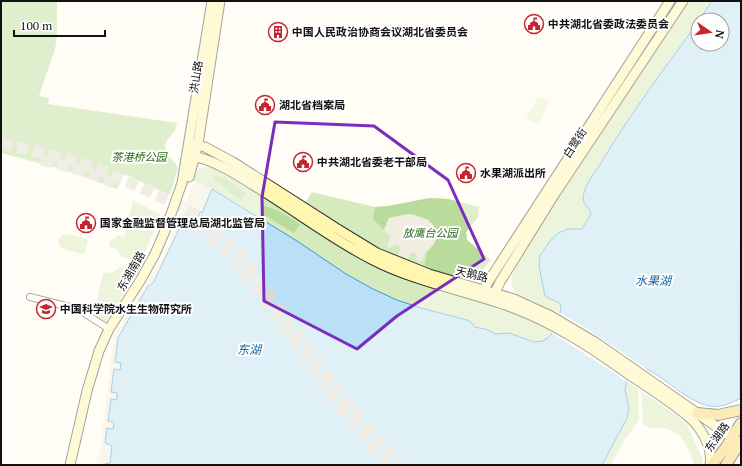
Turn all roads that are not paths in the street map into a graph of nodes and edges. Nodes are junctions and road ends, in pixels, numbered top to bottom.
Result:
1 (212, 1) edge
2 (220, 1) edge
3 (670, 1) edge
4 (683, 1) edge
5 (194, 144) junction
6 (191, 156) junction
7 (482, 293) junction
8 (493, 296) junction
9 (30, 297) dead end
10 (109, 329) junction
11 (641, 378) junction
12 (741, 410) edge
13 (697, 413) junction
14 (741, 423) edge
15 (738, 440) edge
16 (70, 465) edge
17 (711, 465) edge
18 (726, 465) edge

1 - 5 main road, 洪山路
2 - 5 main road, 洪山路
3 - 7 main road, 白鹭街
4 - 8 main road, 白鹭街
5 - 6 main road, 洪山路
5 - 7 main road, 天鹅路
6 - 7 main road, 天鹅路
6 - 10 main road, 东湖南路
7 - 8 main road, 天鹅路
8 - 11 main road, 天鹅路
9 - 10 street
10 - 16 main road, 东湖南路
11 - 13 main road, 天鹅路
11 - 17 main road, 天鹅路
12 - 13 main road
13 - 15 main road, 天鹅路
14 - 15 main road, 东湖路
15 - 17 main road, 东湖路
15 - 18 main road, 东湖路

